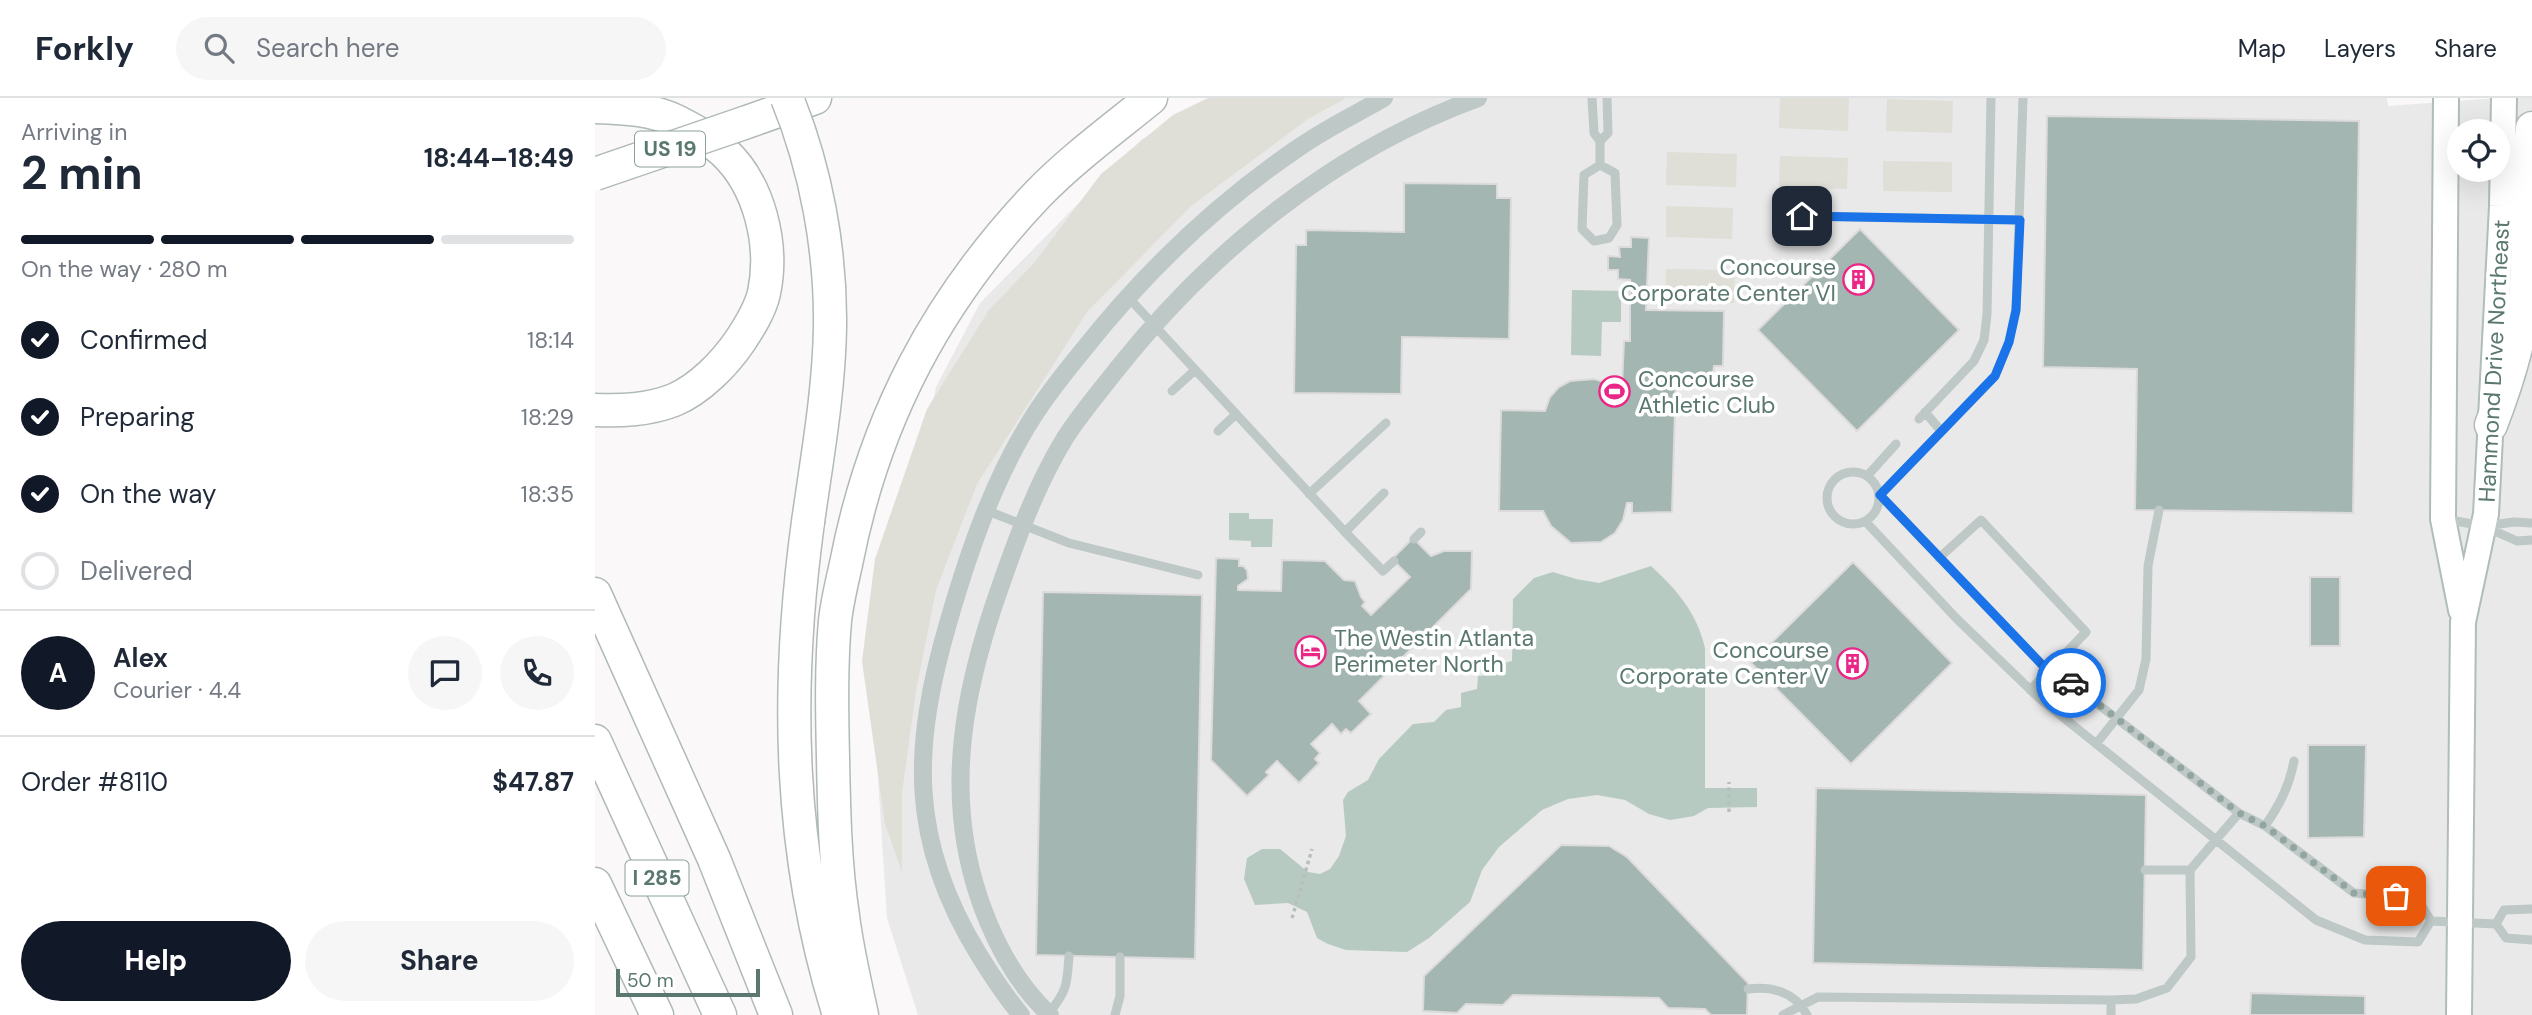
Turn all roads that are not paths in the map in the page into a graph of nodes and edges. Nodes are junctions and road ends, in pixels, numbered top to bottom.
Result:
1 (787, 98) edge
2 (815, 98) edge
3 (1151, 98) edge
4 (1384, 98) edge
5 (1478, 98) edge
6 (1593, 98) edge
7 (1607, 98) edge
8 (1991, 98) edge
9 (2023, 98) edge
10 (2446, 98) edge
11 (2504, 98) edge
12 (595, 107) edge
13 (2532, 128) edge
14 (1599, 141) junction
15 (1600, 165) junction
16 (595, 174) edge
17 (1802, 216) dead end
18 (1989, 219) junction
19 (2020, 220) junction
20 (2529, 244) edge
21 (1128, 296) junction
22 (1153, 326) junction
23 (1194, 370) junction
24 (1173, 391) dead end
25 (595, 410) edge
26 (1235, 415) junction
27 (1386, 423) dead end
28 (2490, 425) junction
29 (1217, 431) dead end
30 (1941, 431) junction
31 (1896, 444) dead end
32 (1868, 475) junction
33 (1308, 494) junction
34 (1384, 494) dead end
35 (1880, 495) junction
36 (2159, 510) dead end
37 (988, 511) junction
38 (2443, 519) junction
39 (1865, 521) junction
40 (2532, 523) edge
41 (1023, 526) junction
42 (2483, 526) junction
43 (1345, 532) junction
44 (2532, 540) edge
45 (1940, 558) junction
46 (1394, 561) dead end
47 (1198, 575) dead end
48 (595, 594) edge
49 (2463, 622) junction
50 (2049, 672) junction
51 (2031, 690) junction
52 (2116, 718) junction
53 (595, 741) edge
54 (2096, 744) junction
55 (2294, 761) dead end
56 (2239, 813) junction
57 (2265, 826) junction
58 (2216, 840) junction
59 (2145, 870) dead end
60 (2190, 870) junction
61 (595, 884) edge
62 (2532, 909) edge
63 (2431, 921) junction
64 (2460, 924) junction
65 (2496, 924) junction
66 (2532, 940) edge
67 (1069, 956) dead end
68 (1120, 957) dead end
69 (1748, 989) dead end
70 (2111, 1000) junction
71 (1799, 1005) junction
72 (1049, 1014) edge
73 (657, 1015) edge
74 (720, 1015) edge
75 (776, 1015) edge
76 (839, 1015) edge
77 (862, 1015) edge
78 (1021, 1015) edge
79 (1115, 1015) edge
80 (1783, 1015) edge
81 (1807, 1015) edge
82 (2111, 1015) edge
83 (2459, 1015) edge

1 - 76 highway, bridge
2 - 16 highway, US 19, bridge
3 - 77 highway
4 - 21 street
5 - 22 street
6 - 14 lane
7 - 14 lane
8 - 18 lane
9 - 19 lane
10 - 38 main road, Hammond Drive Northeast
11 - 28 main road, Hammond Drive Northeast
12 - 25 highway
13 - 20 highway
14 - 15 lane
15 - 15 lane
17 - 18 lane
18 - 19 lane
18 - 30 lane
19 - 30 lane
20 - 28 highway
21 - 22 lane
21 - 37 street
22 - 23 lane
22 - 41 street
23 - 24 lane
23 - 26 lane
26 - 29 lane
26 - 33 lane
27 - 33 lane
28 - 42 main road, Hammond Drive Northeast
30 - 35 lane
31 - 32 lane
32 - 35 lane
32 - 39 lane
33 - 43 lane
34 - 43 lane
35 - 39 lane
35 - 45 lane
36 - 52 lane
37 - 41 lane
37 - 78 street
38 - 42 lane
38 - 49 main road, Hammond Drive Northeast
39 - 51 lane
40 - 42 lane
41 - 47 lane
41 - 72 street
42 - 44 lane
42 - 49 main road, Hammond Drive Northeast
43 - 46 lane
45 - 50 lane
45 - 50 lane
48 - 75 highway
49 - 64 main road, Hammond Drive Northeast
50 - 51 lane
50 - 52 lane
51 - 54 lane
52 - 54 lane
52 - 56 lane
53 - 74 highway, I 285
54 - 58 lane
55 - 57 lane
56 - 57 lane
56 - 58 lane
57 - 63 lane
58 - 60 lane
58 - 63 lane
59 - 60 lane
60 - 70 lane
61 - 73 highway, I 285
62 - 65 lane
63 - 64 lane
64 - 65 lane
64 - 83 main road, Hammond Drive Northeast
65 - 66 lane
67 - 72 lane
68 - 79 lane
69 - 71 lane
70 - 71 lane
70 - 82 lane
71 - 80 lane
71 - 81 lane

